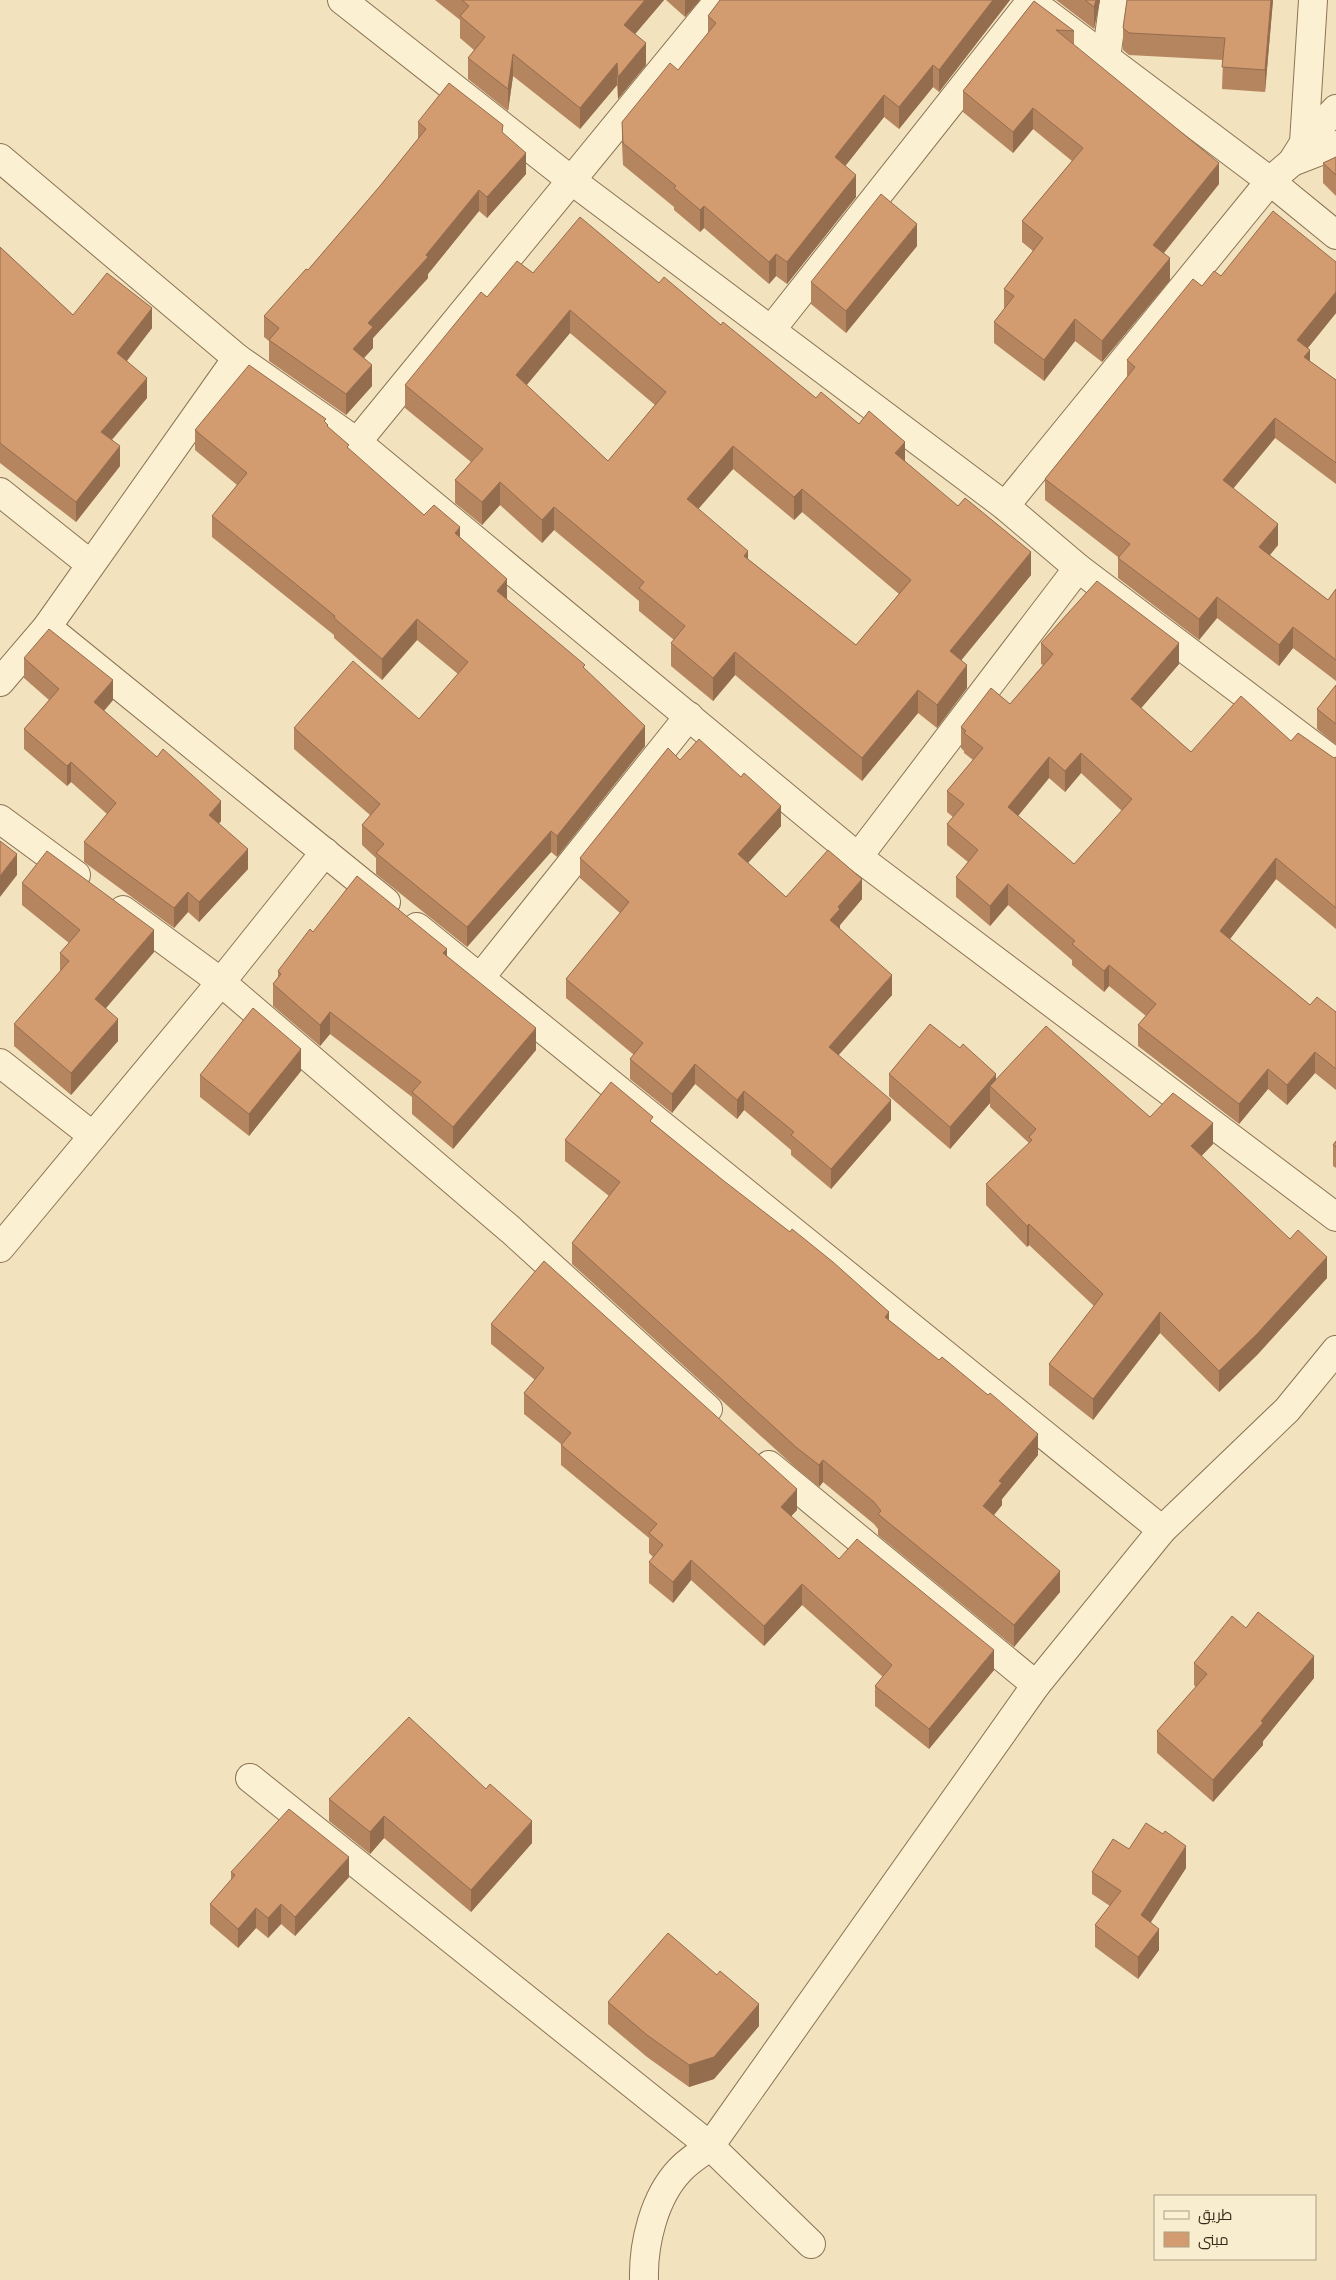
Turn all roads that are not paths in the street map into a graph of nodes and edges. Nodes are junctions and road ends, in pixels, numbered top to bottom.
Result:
1 (342, 0) edge
2 (719, 0) edge
3 (1030, 0) edge
4 (1114, 0) edge
5 (1313, 0) edge
6 (1106, 58) junction
7 (1336, 109) edge
8 (1336, 145) edge
9 (1298, 153) junction
10 (0, 158) edge
11 (571, 180) junction
12 (1270, 181) junction
13 (1336, 235) edge
14 (771, 330) junction
15 (237, 358) junction
16 (357, 442) junction
17 (0, 492) edge
18 (1005, 506) junction
19 (90, 564) junction
20 (1078, 568) junction
21 (47, 627) junction
22 (0, 682) edge
23 (689, 716) junction
24 (1336, 763) edge
25 (0, 819) edge
26 (325, 852) junction
27 (858, 857) junction
28 (480, 978) junction
29 (221, 982) junction
30 (0, 1063) edge
31 (93, 1136) junction
32 (1336, 1217) edge
33 (0, 1248) edge
34 (1336, 1350) edge
35 (729, 1428) edge
36 (751, 1448) edge
37 (1162, 1530) junction
38 (1036, 1685) junction
39 (250, 1778) dead end
40 (710, 2146) junction
41 (812, 2244) dead end
42 (644, 2280) edge

1 - 11 street
2 - 11 street
3 - 6 street
3 - 14 street
4 - 6 street
5 - 9 street
6 - 12 street
7 - 9 street
8 - 9 street
9 - 12 street
10 - 15 street
11 - 14 street
11 - 16 street
12 - 13 street
12 - 18 street
14 - 18 street
15 - 16 street
15 - 19 street
16 - 23 street
17 - 19 street
18 - 20 street
19 - 21 street
20 - 24 street
20 - 27 street
21 - 22 street
21 - 26 street
23 - 27 street
23 - 28 street
25 - 29 street
26 - 28 street
26 - 29 street
27 - 32 street
28 - 37 street
29 - 31 street
29 - 35 street
30 - 31 street
31 - 33 street
34 - 37 street
36 - 38 street
37 - 38 street
38 - 40 street
39 - 40 street
40 - 41 street
40 - 42 street

